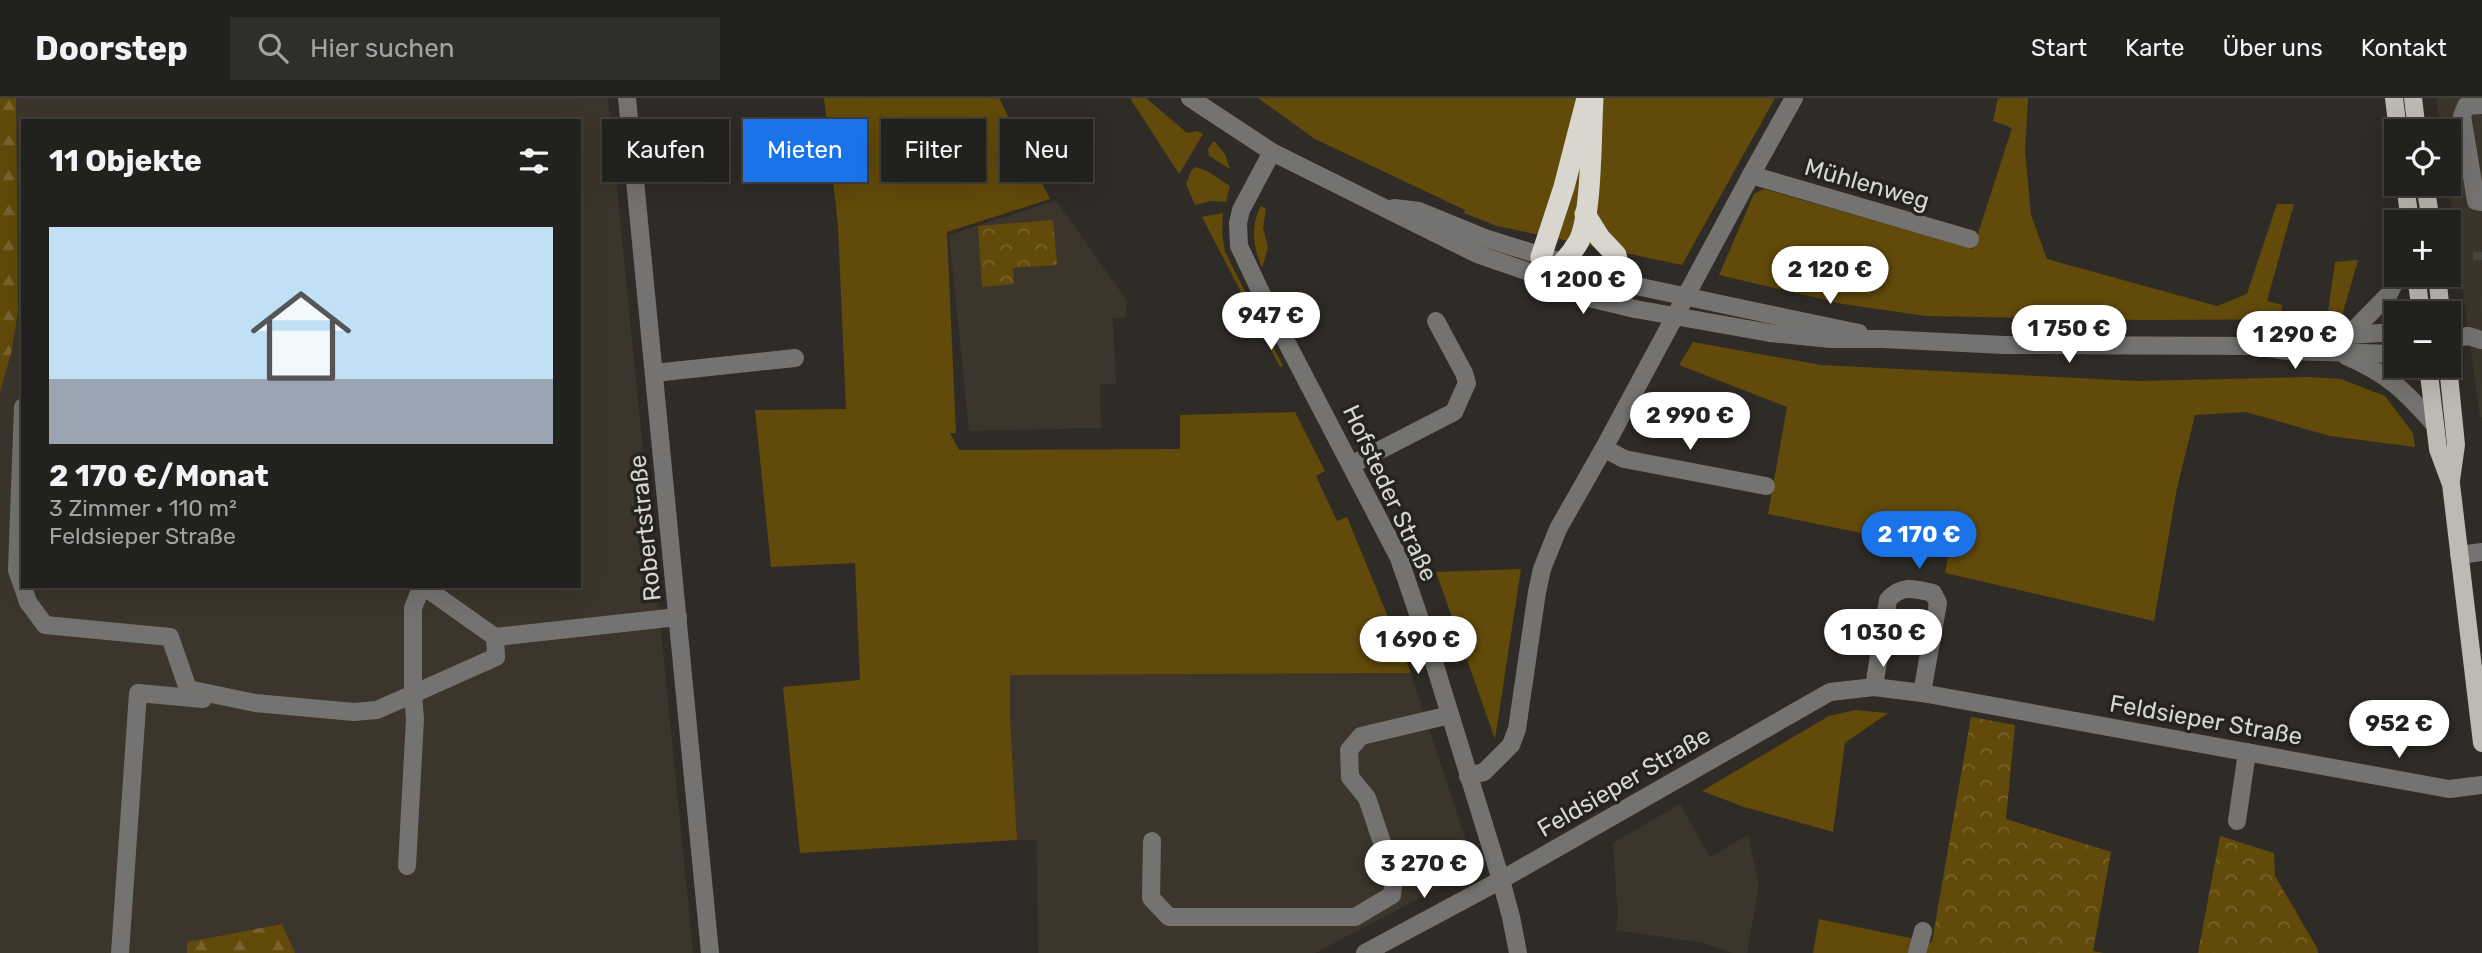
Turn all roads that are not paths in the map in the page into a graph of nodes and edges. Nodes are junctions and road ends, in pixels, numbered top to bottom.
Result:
1 (627, 98) edge
2 (1190, 98) edge
3 (1587, 98) edge
4 (1593, 98) edge
5 (1794, 98) edge
6 (2394, 98) edge
7 (2413, 98) edge
8 (2482, 105) edge
9 (2397, 119) edge
10 (2416, 119) edge
11 (2461, 151) edge
12 (2468, 151) junction
13 (1272, 152) junction
14 (1751, 175) junction
15 (2482, 202) edge
16 (1380, 206) junction
17 (1585, 214) junction
18 (1970, 239) dead end
19 (1541, 257) junction
20 (1564, 264) junction
21 (1546, 278) junction
22 (1632, 284) junction
23 (2392, 287) edge
24 (1436, 321) dead end
25 (2384, 333) edge
26 (2348, 336) junction
27 (2461, 337) edge
28 (1883, 339) junction
29 (2482, 340) edge
30 (2256, 346) junction
31 (2339, 354) junction
32 (2384, 354) edge
33 (795, 358) dead end
34 (654, 373) junction
35 (2429, 378) edge
36 (2449, 378) edge
37 (2435, 425) junction
38 (1604, 449) junction
39 (21, 461) edge
40 (1351, 465) junction
41 (2451, 484) junction
42 (1766, 486) dead end
43 (2482, 552) edge
44 (2459, 555) junction
45 (21, 582) edge
46 (23, 588) edge
47 (422, 588) edge
48 (426, 588) edge
49 (678, 617) junction
50 (495, 637) junction
51 (2478, 680) edge
52 (1874, 687) junction
53 (1922, 693) junction
54 (413, 694) junction
55 (256, 703) junction
56 (1450, 715) junction
57 (2482, 743) edge
58 (2247, 752) junction
59 (1468, 776) junction
60 (2482, 785) edge
61 (2237, 821) dead end
62 (1152, 841) dead end
63 (407, 866) dead end
64 (1501, 880) junction
65 (1923, 931) dead end
66 (120, 953) edge
67 (710, 953) edge
68 (1365, 953) edge
69 (1518, 953) edge
70 (1917, 953) edge

1 - 34 street, Robertstraße
2 - 13 street
3 - 19 highway
4 - 17 highway
5 - 14 street
6 - 9 main road
7 - 10 main road
8 - 12 street
11 - 12 street
12 - 15 street
13 - 16 street
13 - 40 street, Hofsteder Straße
14 - 18 street, Mühlenweg
14 - 38 street
16 - 19 street
16 - 21 street
17 - 20 highway
17 - 22 highway
19 - 20 street
19 - 21 highway
20 - 21 highway
20 - 22 street
21 - 28 street, bridge
22 - 28 street, bridge
23 - 26 street
24 - 40 street
25 - 26 street
26 - 30 street
27 - 29 street
28 - 30 street
30 - 31 street
31 - 32 street
31 - 37 street
33 - 34 street
34 - 49 street, Robertstraße
35 - 37 main road
36 - 41 main road
37 - 41 main road
38 - 42 street
38 - 59 street
39 - 45 street
40 - 56 street, Hofsteder Straße
41 - 44 main road
43 - 44 street
44 - 51 main road
46 - 55 street
47 - 54 street
48 - 50 street
49 - 50 street
49 - 67 street, Robertstraße
50 - 54 street
51 - 57 main road
52 - 53 street, Feldsieper Straße
52 - 53 street
52 - 64 street, Feldsieper Straße
53 - 58 street, Feldsieper Straße
54 - 55 street
54 - 63 street
55 - 66 street
56 - 59 street, Hofsteder Straße
56 - 62 street
58 - 60 street, Feldsieper Straße
58 - 61 street
59 - 64 street, Hofsteder Straße
64 - 68 street, Feldsieper Straße
64 - 69 street, Hofsteder Straße
65 - 70 street

